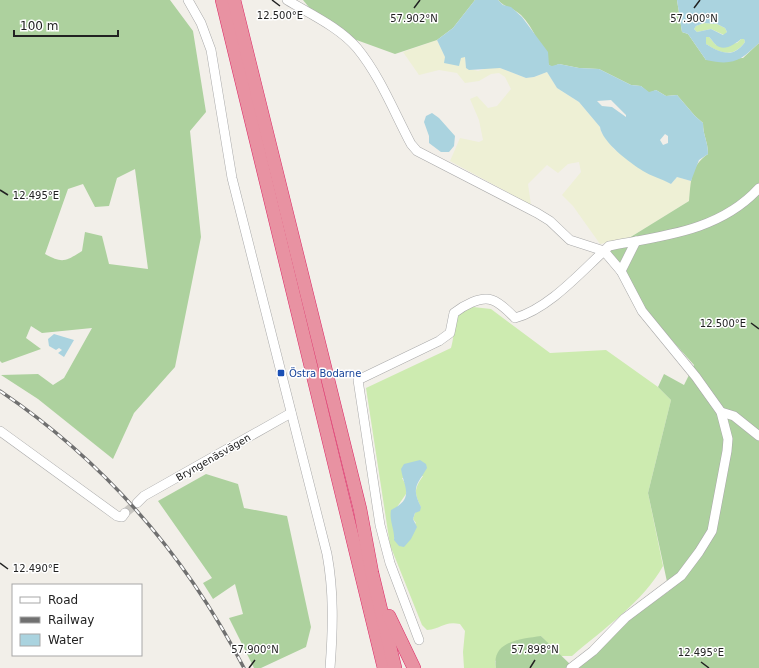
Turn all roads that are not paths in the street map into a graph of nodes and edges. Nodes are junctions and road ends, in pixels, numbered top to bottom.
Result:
1 (188, 0) edge
2 (222, 0) edge
3 (234, 0) edge
4 (287, 0) edge
5 (759, 188) edge
6 (636, 241) junction
7 (604, 251) junction
8 (621, 271) junction
9 (721, 412) junction
10 (291, 413) junction
11 (0, 430) edge
12 (759, 436) edge
13 (137, 503) tunnel mouth
14 (125, 513) dead end
15 (372, 573) junction
16 (419, 640) dead end
17 (330, 668) edge
18 (384, 668) edge
19 (395, 668) edge
20 (414, 668) edge
21 (571, 668) edge

1 - 10 street
2 - 18 highway
3 - 15 highway
4 - 7 street
5 - 6 street
6 - 7 street
6 - 8 street
7 - 8 street
7 - 16 street
8 - 9 street
9 - 12 street
9 - 21 street
10 - 13 street, Bryngenäsvägen
10 - 17 street
11 - 14 street
15 - 19 highway
15 - 20 highway

